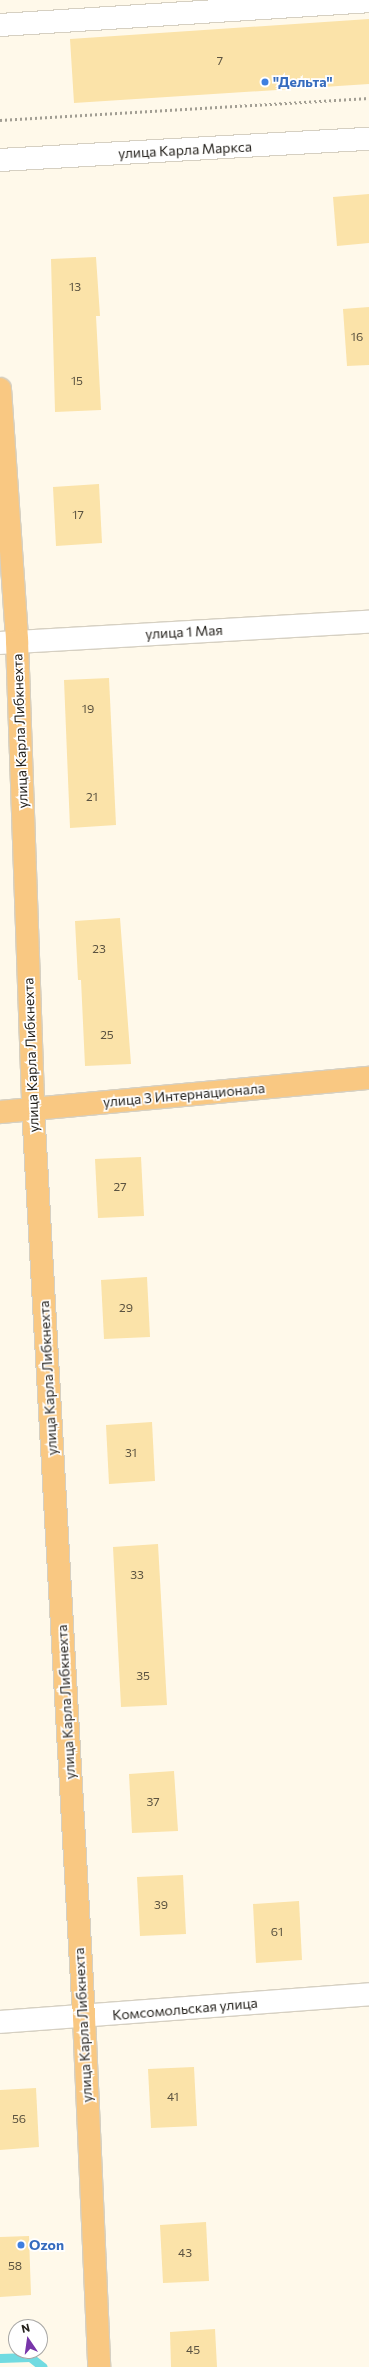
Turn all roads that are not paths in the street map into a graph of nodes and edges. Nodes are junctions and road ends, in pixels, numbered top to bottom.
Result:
1 (369, 1) edge
2 (0, 25) edge
3 (369, 139) edge
4 (0, 160) edge
5 (0, 389) edge
6 (369, 622) edge
7 (8, 642) edge
8 (369, 1078) edge
9 (33, 1108) junction
10 (0, 1112) edge
11 (369, 1994) edge
12 (84, 2017) junction
13 (0, 2022) edge
14 (99, 2367) edge

1 - 2 street
3 - 4 street, улица Карла Маркса
5 - 7 main road, улица Карла Либкнехта
6 - 7 street, улица 1 Мая
7 - 9 main road, улица Карла Либкнехта
8 - 9 main road, улица 3 Интернационала
9 - 10 main road, улица 3 Интернационала
9 - 12 main road, улица Карла Либкнехта
11 - 12 street, Комсомольская улица
12 - 13 street, Комсомольская улица
12 - 14 main road, улица Карла Либкнехта

